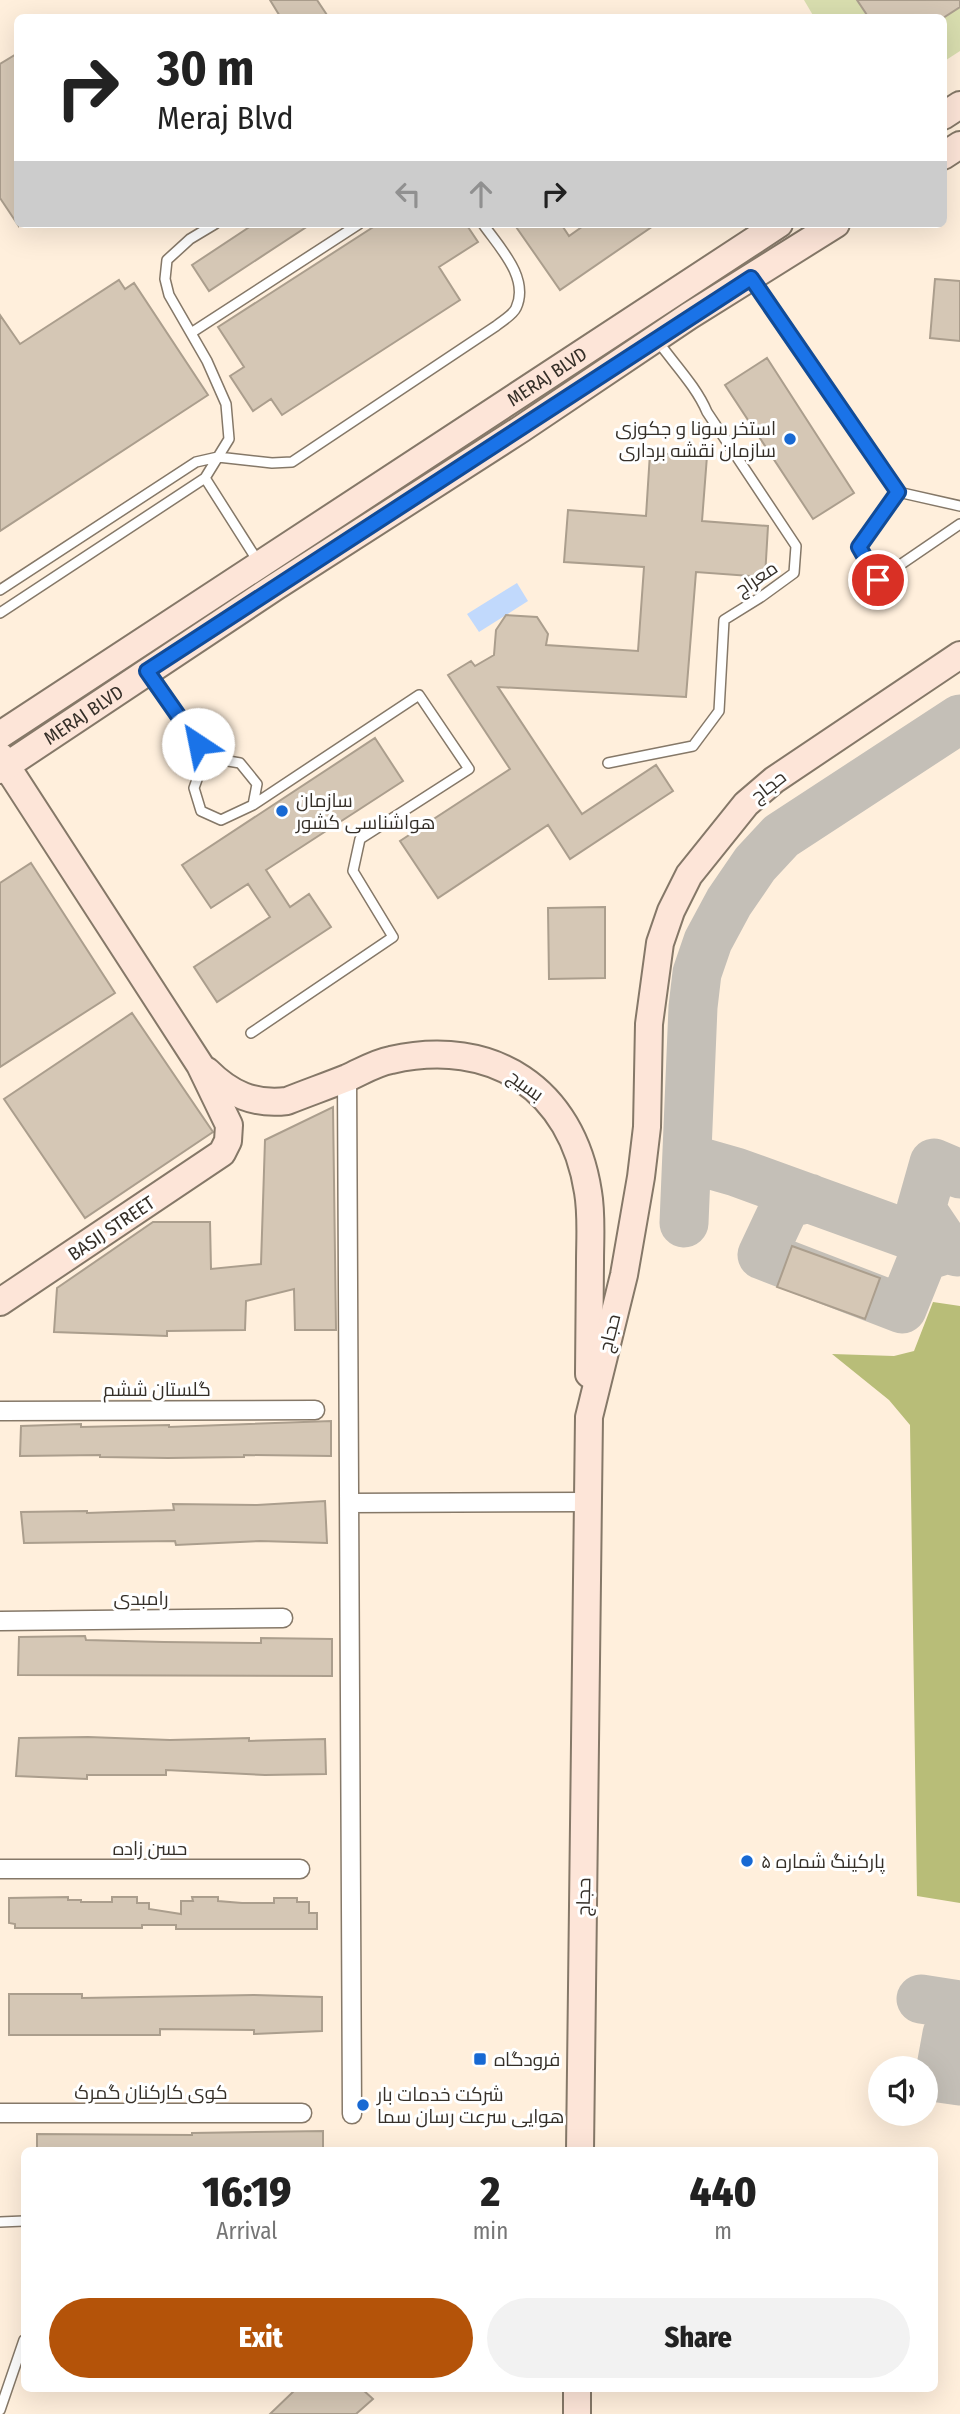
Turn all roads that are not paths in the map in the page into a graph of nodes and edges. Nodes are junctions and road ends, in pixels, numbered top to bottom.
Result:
1 (209, 228) edge
2 (353, 228) edge
3 (486, 228) edge
4 (773, 228) edge
5 (830, 228) edge
6 (751, 278) junction
7 (191, 333) junction
8 (656, 338) junction
9 (218, 457) junction
10 (205, 478) junction
11 (898, 492) junction
12 (960, 506) edge
13 (960, 524) edge
14 (260, 565) junction
15 (275, 587) junction
16 (0, 590) edge
17 (0, 613) edge
18 (960, 655) edge
19 (147, 671) junction
20 (0, 735) edge
21 (205, 757) junction
22 (608, 763) dead end
23 (2, 764) edge
24 (253, 805) junction
25 (251, 1033) dead end
26 (200, 1065) junction
27 (347, 1077) junction
28 (0, 1303) edge
29 (315, 1409) dead end
30 (0, 1411) edge
31 (589, 1417) junction
32 (587, 1502) junction
33 (349, 1503) junction
34 (283, 1618) dead end
35 (0, 1620) edge
36 (0, 1869) edge
37 (300, 1870) dead end
38 (0, 2113) edge
39 (302, 2113) dead end
40 (352, 2114) dead end
41 (577, 2147) edge
42 (21, 2221) edge
43 (0, 2222) edge
44 (21, 2349) edge
45 (577, 2392) edge
46 (0, 2410) edge
47 (577, 2414) edge

1 - 7 lane
2 - 7 lane
3 - 9 lane
4 - 14 main road, MERAJ BLVD
5 - 6 main road, MERAJ BLVD
6 - 8 main road, MERAJ BLVD
6 - 11 lane
7 - 9 lane
8 - 15 main road, MERAJ BLVD
8 - 22 lane, معراج
9 - 10 lane
9 - 16 lane
10 - 14 lane
10 - 17 lane
11 - 12 lane
11 - 13 lane
14 - 15 main road
14 - 20 main road, MERAJ BLVD
15 - 19 main road, MERAJ BLVD
18 - 31 main road, حجاج
19 - 21 lane
19 - 23 main road, MERAJ BLVD
21 - 24 lane
21 - 24 lane
23 - 26 main road
24 - 25 lane
26 - 27 main road, بسیج
26 - 28 main road, BASIJ STREET
27 - 31 main road, بسیج
27 - 33 street
29 - 30 street, گلستان ششم
31 - 32 main road, حجاج
32 - 33 street
32 - 41 main road, حجاج
33 - 40 street
34 - 35 street, رامبدی
36 - 37 street, حسن زاده
38 - 39 street, کوی کارکنان گمرک
42 - 43 lane
44 - 46 lane
45 - 47 main road

